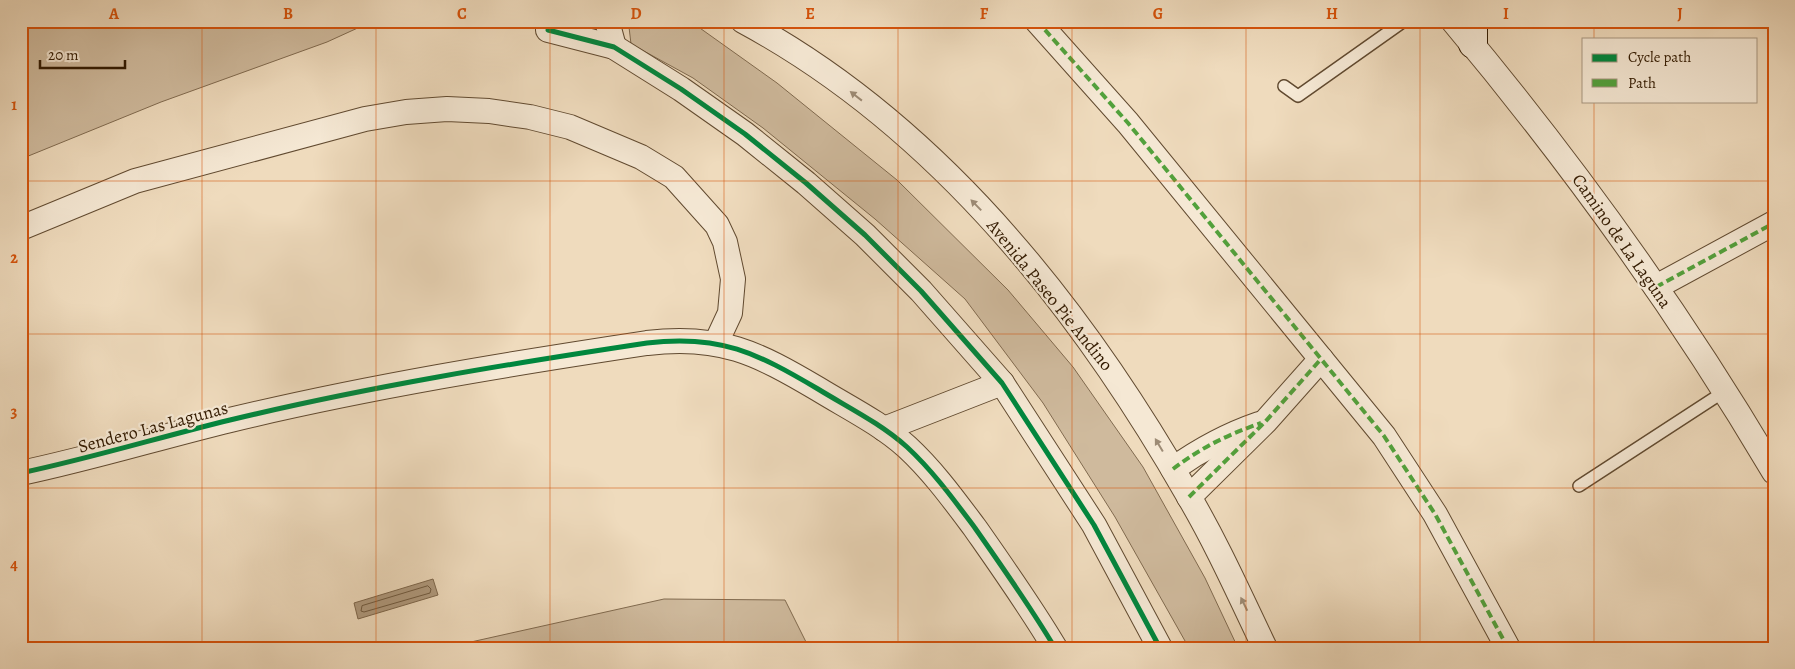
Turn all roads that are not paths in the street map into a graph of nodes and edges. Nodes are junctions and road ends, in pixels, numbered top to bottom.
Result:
1 (608, 21) edge
2 (743, 21) edge
3 (1037, 21) edge
4 (1404, 21) edge
5 (1453, 21) edge
6 (548, 30) dead end
7 (1473, 33) edge
8 (614, 47) junction
9 (1284, 86) dead end
10 (1774, 223) edge
11 (21, 228) edge
12 (1656, 287) junction
13 (716, 343) junction
14 (1320, 359) junction
15 (1002, 383) junction
16 (1724, 391) junction
17 (1265, 422) junction
18 (884, 429) junction
19 (1173, 469) junction
20 (1774, 472) edge
21 (21, 473) edge
22 (1579, 486) dead end
23 (1190, 497) junction
24 (1055, 648) edge
25 (1160, 648) edge
26 (1265, 648) edge
27 (1508, 648) edge

1 - 8 street
19 -> 2 street, Avenida Paseo Pie Andino
3 - 14 street
4 - 9 lane
5 - 7 street, Camino de La Laguna
6 - 8 street
7 - 12 street, Camino de La Laguna
8 - 15 street
10 - 12 street
11 - 13 street
12 - 16 street, Camino de La Laguna
13 - 18 street, Sendero Las Lagunas
13 - 21 street, Sendero Las Lagunas
14 - 17 street
14 - 27 street
15 - 18 street
15 - 25 street
16 - 20 street, Camino de La Laguna
16 - 22 lane
17 - 19 street
17 - 23 street
18 - 24 street, Sendero Las Lagunas
19 - 23 street, Avenida Paseo Pie Andino
26 -> 23 street, Avenida Paseo Pie Andino

